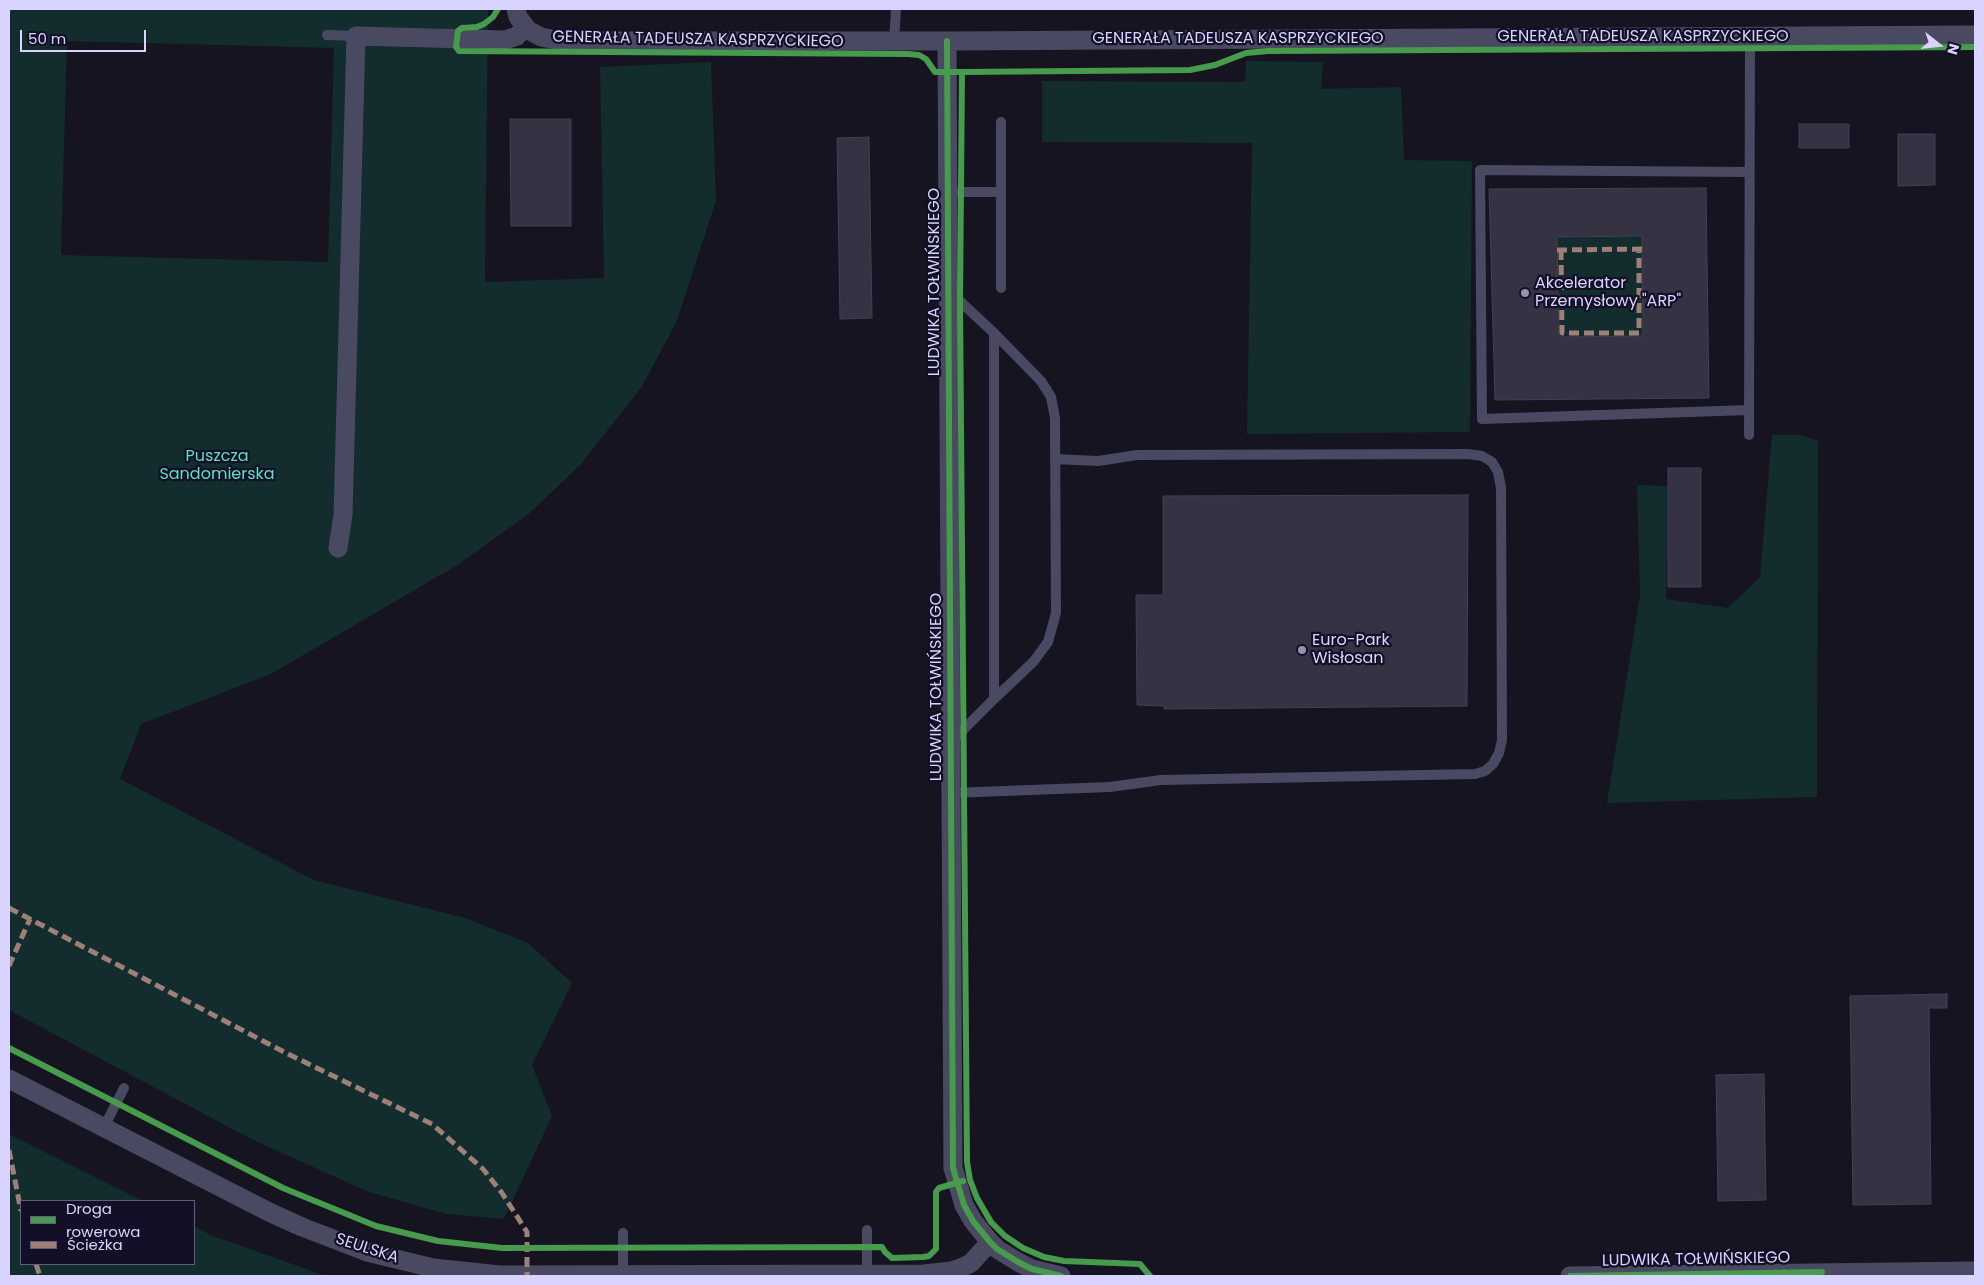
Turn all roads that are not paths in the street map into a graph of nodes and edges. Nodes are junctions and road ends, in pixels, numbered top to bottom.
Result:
1 (516, 9) edge
2 (896, 9) edge
3 (525, 27) junction
4 (327, 34) dead end
5 (1975, 35) edge
6 (356, 36) junction
7 (1750, 36) junction
8 (894, 41) junction
9 (947, 41) junction
10 (1001, 122) dead end
11 (1749, 172) junction
12 (948, 192) junction
13 (1001, 192) junction
14 (1001, 288) dead end
15 (949, 291) junction
16 (994, 333) junction
17 (1749, 410) junction
18 (1749, 435) dead end
19 (1055, 459) junction
20 (338, 548) dead end
21 (994, 698) junction
22 (951, 742) junction
23 (951, 793) junction
24 (9, 1079) edge
25 (124, 1088) dead end
26 (104, 1127) junction
27 (867, 1230) dead end
28 (624, 1233) dead end
29 (990, 1242) junction
30 (1975, 1271) edge
31 (867, 1274) junction
32 (1822, 1274) edge
33 (623, 1276) edge
34 (1061, 1276) edge
35 (1570, 1276) edge

1 - 3 street
2 - 8 lane
3 - 6 street
3 - 8 street, GENERAŁA TADEUSZA KASPRZYCKIEGO
4 - 6 lane
5 - 7 street, GENERAŁA TADEUSZA KASPRZYCKIEGO
6 - 20 street
7 - 9 street, GENERAŁA TADEUSZA KASPRZYCKIEGO
7 - 11 lane
8 - 9 street, GENERAŁA TADEUSZA KASPRZYCKIEGO
9 - 12 street, LUDWIKA TOŁWIŃSKIEGO
10 - 13 lane
11 - 17 lane
11 - 17 lane
12 - 13 lane
12 - 15 street, LUDWIKA TOŁWIŃSKIEGO
13 - 14 lane
15 - 16 lane
15 - 22 street, LUDWIKA TOŁWIŃSKIEGO
16 - 19 lane
16 - 21 lane
17 - 18 lane
19 - 21 lane
19 - 23 lane
21 - 22 lane
22 - 23 street, LUDWIKA TOŁWIŃSKIEGO
23 - 29 street, LUDWIKA TOŁWIŃSKIEGO
24 - 26 street, SEULSKA
25 - 26 lane
26 - 33 street, SEULSKA
27 - 31 lane
28 - 33 lane
29 - 31 street, SEULSKA
29 - 34 street, LUDWIKA TOŁWIŃSKIEGO
30 - 32 street, LUDWIKA TOŁWIŃSKIEGO
31 - 33 street, SEULSKA
32 - 35 street, LUDWIKA TOŁWIŃSKIEGO

